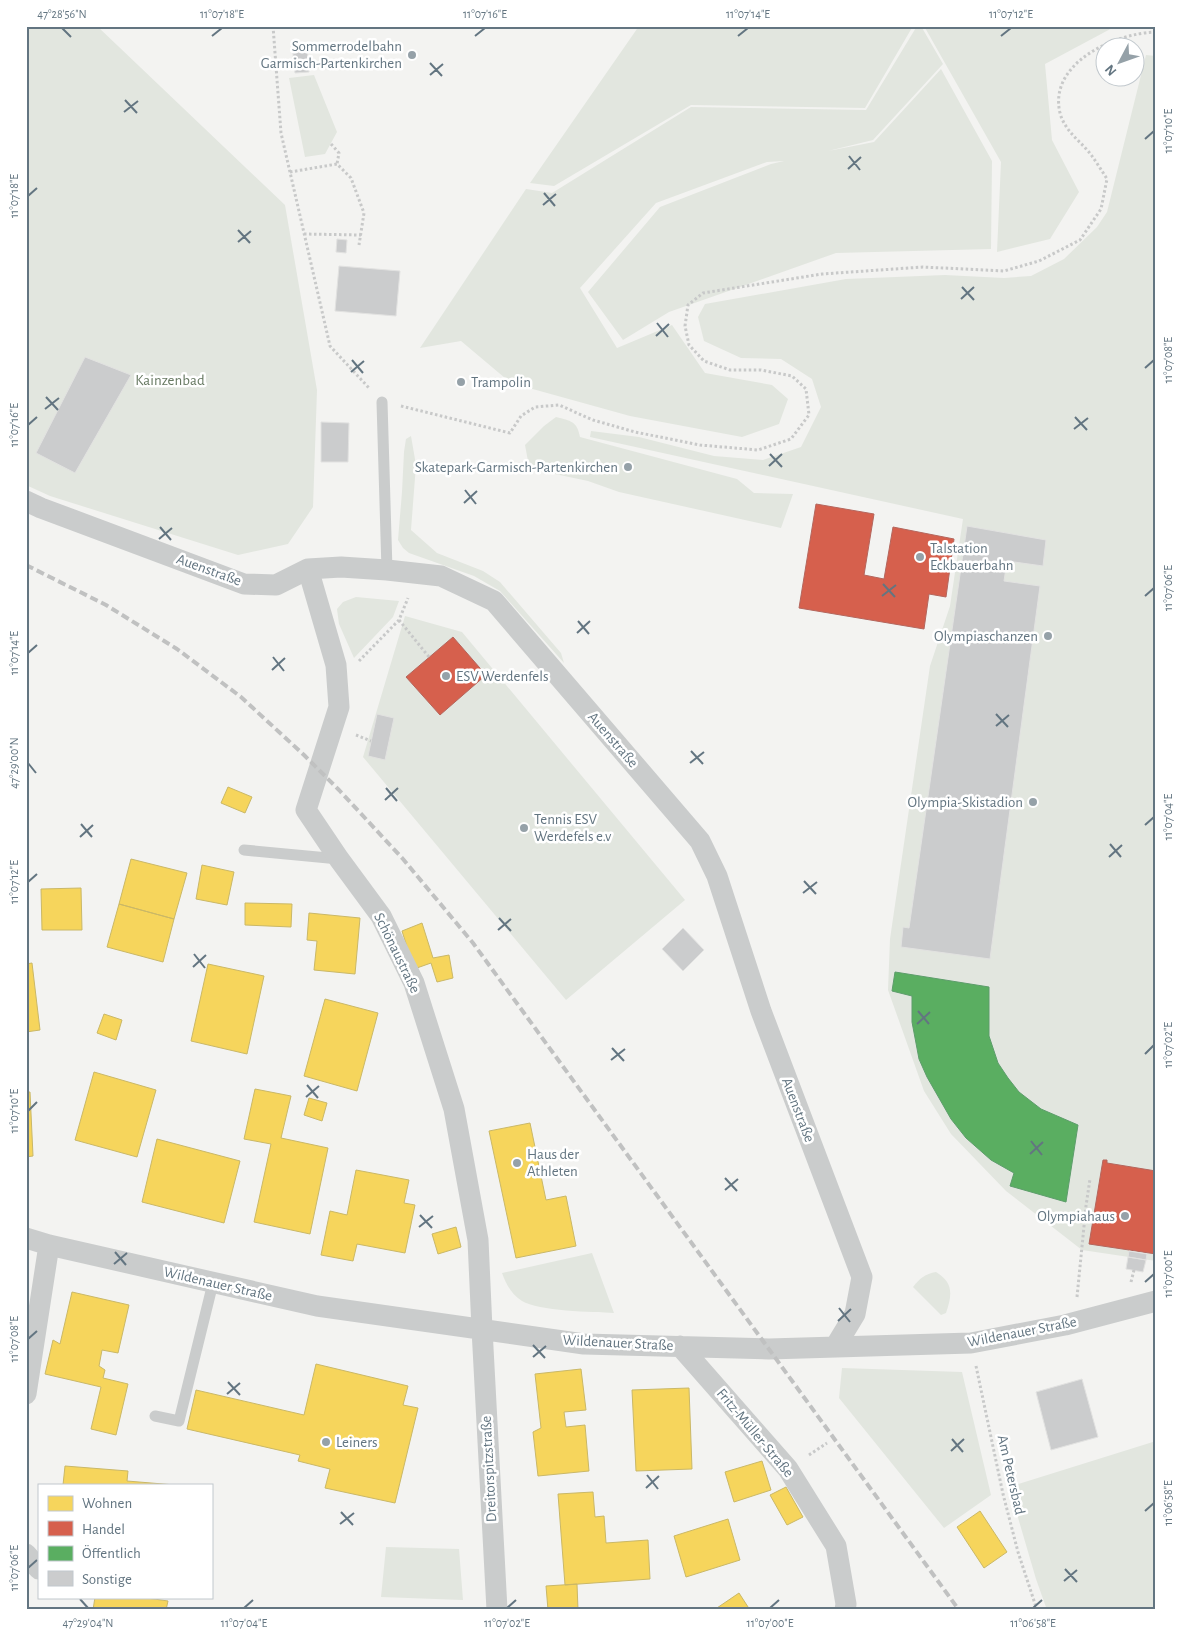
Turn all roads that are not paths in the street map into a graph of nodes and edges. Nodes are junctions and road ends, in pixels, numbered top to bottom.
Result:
1 (382, 402) road end
2 (26, 501) edge
3 (308, 569) junction
4 (387, 570) junction
5 (244, 850) dead end
6 (339, 859) junction
7 (26, 1238) edge
8 (49, 1246) junction
9 (213, 1283) junction
10 (1156, 1301) edge
11 (482, 1329) junction
12 (680, 1346) junction
13 (835, 1347) junction
14 (26, 1394) edge
15 (155, 1416) dead end
16 (26, 1554) edge
17 (38, 1568) edge
18 (496, 1610) edge
19 (845, 1610) edge

1 - 4 lane
2 - 3 street, Auenstraße
3 - 4 street, Auenstraße
3 - 6 street, Schönaustraße
4 - 13 street, Auenstraße
5 - 6 lane
6 - 11 street, Schönaustraße
7 - 8 street, Wildenauer Straße
8 - 9 street, Wildenauer Straße
8 - 14 street
9 - 11 street, Wildenauer Straße
9 - 15 lane
10 - 13 street, Wildenauer Straße
11 - 12 street, Wildenauer Straße
11 - 18 street, Dreitorspitzstraße
12 - 13 street, Wildenauer Straße
12 - 19 street, Fritz-Müller-Straße
16 - 17 street

